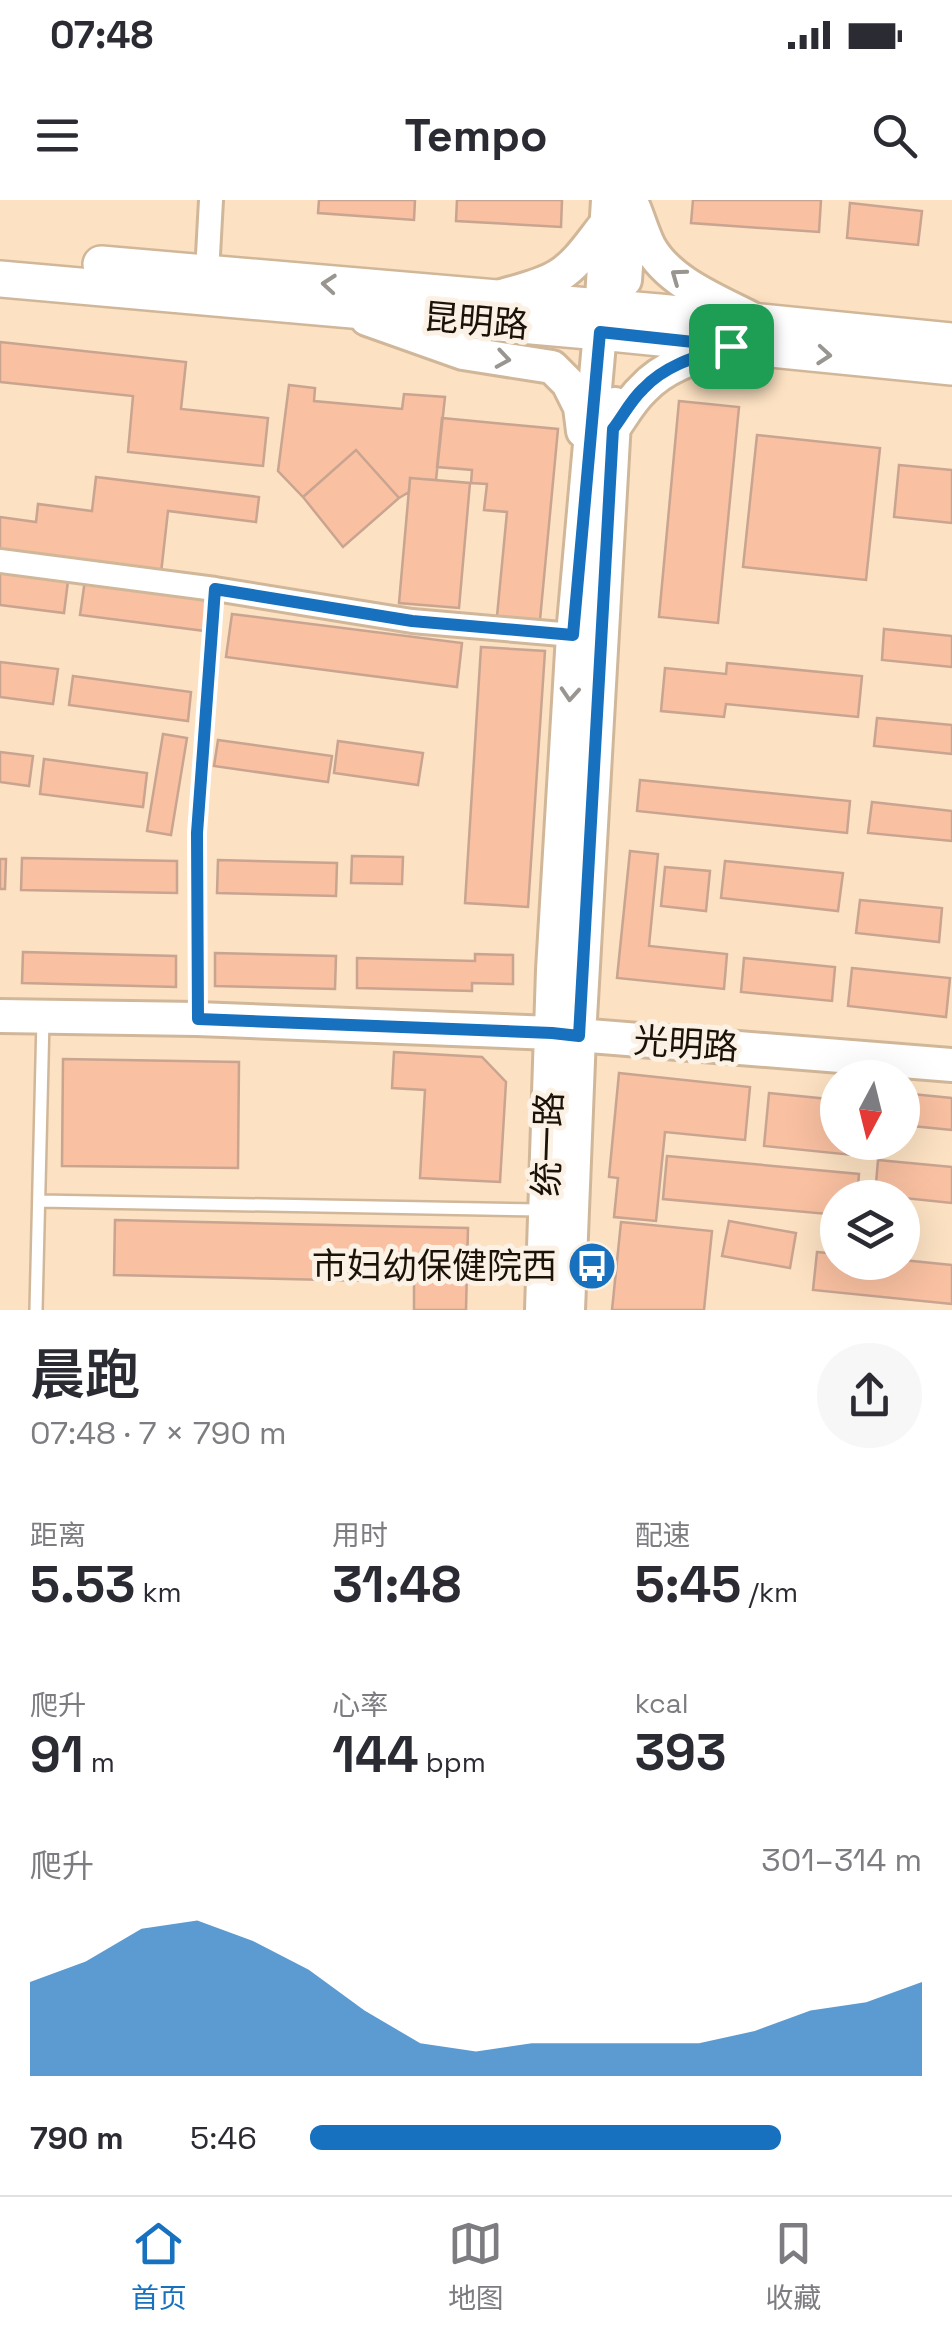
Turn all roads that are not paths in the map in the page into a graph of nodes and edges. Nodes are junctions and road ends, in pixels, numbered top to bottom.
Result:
1 (212, 200) edge
2 (631, 200) edge
3 (607, 212) edge
4 (0, 255) edge
5 (208, 273) junction
6 (0, 279) edge
7 (492, 298) junction
8 (344, 310) junction
9 (611, 321) junction
10 (758, 322) junction
11 (952, 341) edge
12 (731, 346) junction
13 (952, 367) edge
14 (613, 429) junction
15 (587, 458) junction
16 (0, 562) edge
17 (215, 589) junction
18 (573, 635) junction
19 (0, 1016) edge
20 (43, 1017) junction
21 (198, 1019) junction
22 (565, 1034) junction
23 (952, 1065) edge
24 (38, 1201) junction
25 (546, 1210) junction
26 (36, 1310) edge
27 (542, 1310) edge
28 (568, 1310) edge

1 - 5 street
2 - 9 main road, 统一路
10 -> 2 main road
3 - 7 main road
3 - 9 main road, 统一路
4 - 5 main road, 昆明路
7 -> 5 main road, 昆明路
6 - 8 main road, 昆明路
7 - 9 main road, 昆明路
8 - 9 main road, 昆明路
8 -> 15 main road
9 - 10 main road, 昆明路
9 - 12 main road, 昆明路
9 - 14 main road, 统一路
9 - 15 main road, 统一路
10 - 11 main road, 昆明路
12 -> 13 main road, 昆明路
12 - 14 main road
14 - 22 main road, 统一路
15 - 18 main road, 统一路
16 - 17 street
17 - 18 street
17 - 21 lane
18 -> 22 main road, 统一路
19 - 20 main road, 光明路
20 - 21 main road, 光明路
20 - 24 lane
21 - 22 main road, 光明路
22 - 23 main road, 光明路
22 - 25 main road, 统一路
22 - 28 main road, 统一路
24 - 25 lane
24 - 26 lane
25 - 27 main road, 统一路

